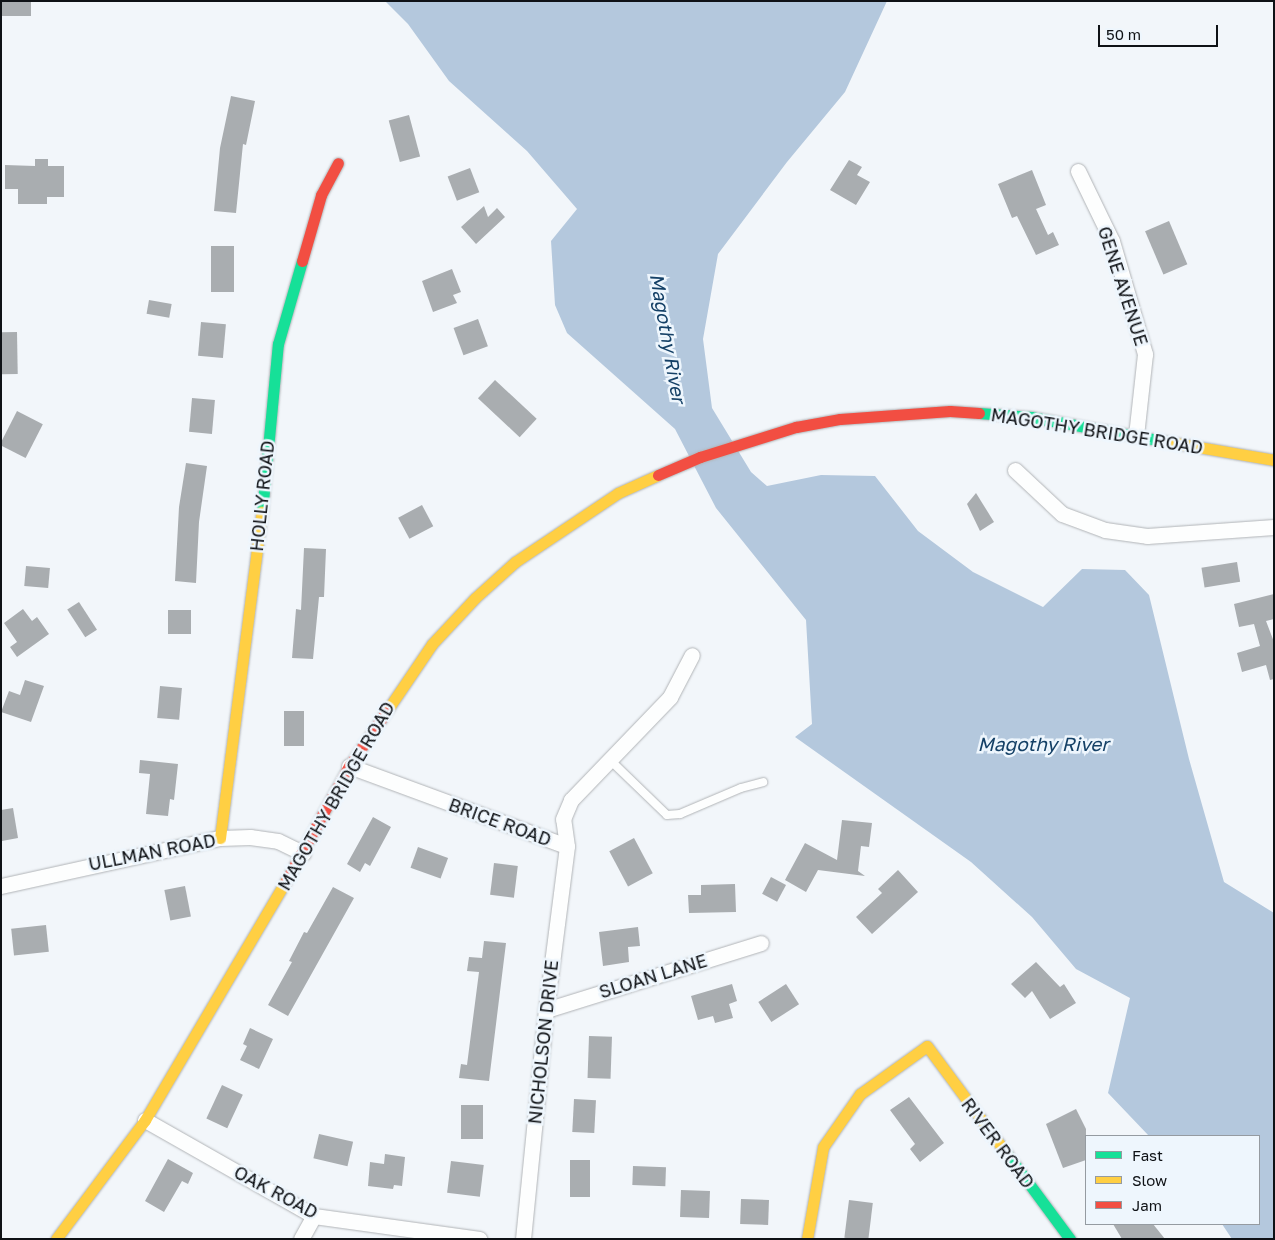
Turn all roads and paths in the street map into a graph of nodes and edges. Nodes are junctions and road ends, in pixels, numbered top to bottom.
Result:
1 (338, 163) dead end
2 (1078, 171) dead end
3 (1136, 435) junction
4 (1274, 460) edge
5 (1015, 470) dead end
6 (1274, 527) edge
7 (692, 655) dead end
8 (610, 760) junction
9 (349, 766) junction
10 (763, 782) dead end
11 (220, 838) junction
12 (567, 846) junction
13 (303, 853) junction
14 (1, 886) edge
15 (761, 944) dead end
16 (546, 1010) junction
17 (145, 1120) junction
18 (314, 1216) junction
19 (56, 1239) edge
20 (301, 1239) edge
21 (479, 1239) edge
22 (523, 1239) edge
23 (807, 1239) edge
24 (1070, 1239) edge

1 - 11 main road, HOLLY ROAD
2 - 3 street, GENE AVENUE
3 - 4 main road, MAGOTHY BRIDGE ROAD
3 - 9 main road, MAGOTHY BRIDGE ROAD
5 - 6 street
7 - 8 street, BRICE ROAD
8 - 10 lane
8 - 12 street, BRICE ROAD
9 - 12 street, BRICE ROAD
9 - 13 main road, MAGOTHY BRIDGE ROAD
11 - 13 street, ULLMAN ROAD
11 - 14 street, ULLMAN ROAD
12 - 16 street, NICHOLSON DRIVE
13 - 17 main road, MAGOTHY BRIDGE ROAD
15 - 16 street, SLOAN LANE
16 - 22 street, NICHOLSON DRIVE
17 - 18 street, OAK ROAD
17 - 19 main road, MAGOTHY BRIDGE ROAD
18 - 20 street
18 - 21 street, OAK ROAD
23 - 24 main road, RIVER ROAD

